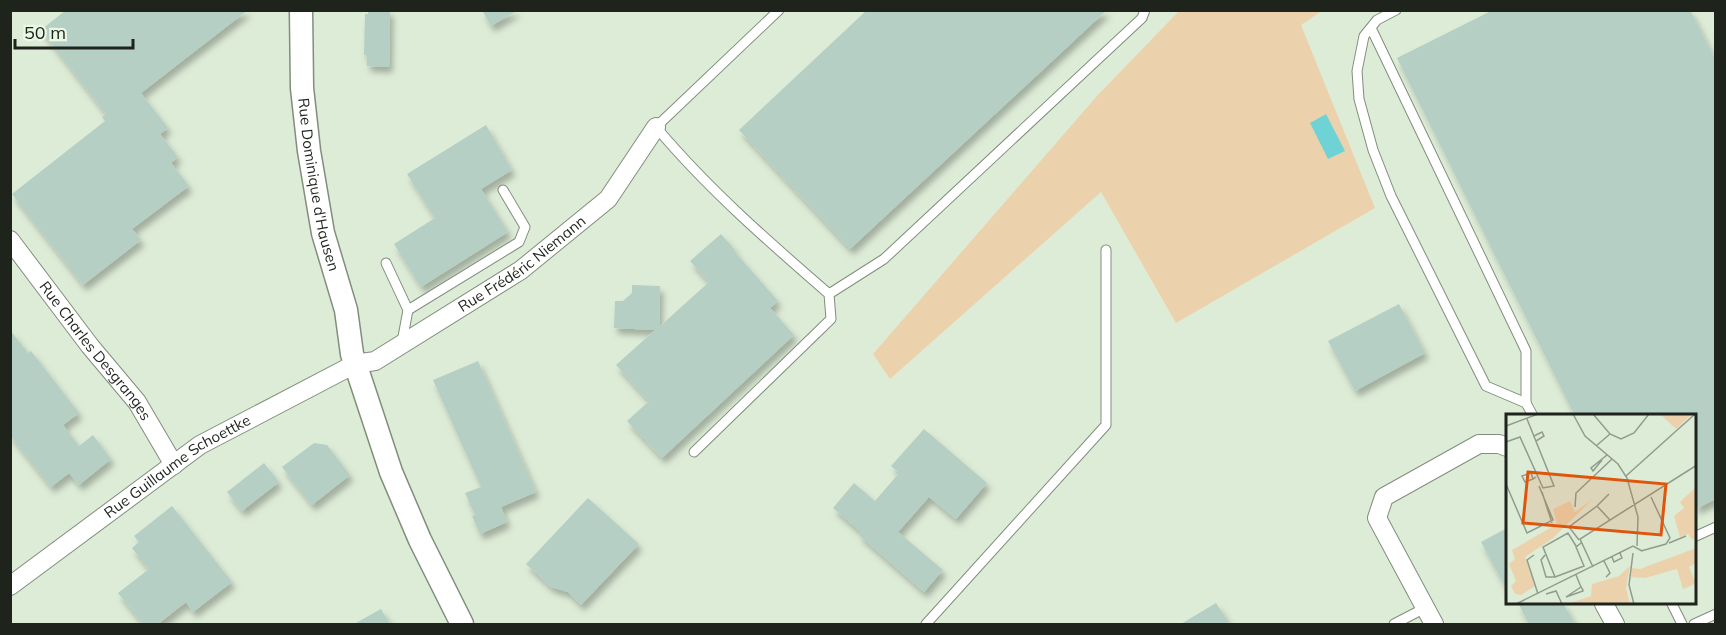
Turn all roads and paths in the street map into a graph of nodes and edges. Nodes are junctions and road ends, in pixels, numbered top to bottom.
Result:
1 (288, 10) edge
2 (302, 10) edge
3 (779, 10) edge
4 (1145, 10) edge
5 (1396, 10) edge
6 (1371, 28) junction
7 (656, 127) junction
8 (503, 190) dead end
9 (10, 240) edge
10 (1106, 250) dead end
11 (386, 263) dead end
12 (830, 294) junction
13 (408, 310) junction
14 (402, 345) junction
15 (354, 359) junction
16 (1526, 403) junction
17 (1532, 414) edge
18 (1506, 447) edge
19 (694, 452) dead end
20 (174, 465) junction
21 (1716, 527) edge
22 (1696, 537) edge
23 (10, 586) edge
24 (1605, 605) edge
25 (1673, 605) edge
26 (1425, 608) junction
27 (1716, 614) edge
28 (462, 624) edge
29 (926, 624) edge
30 (1394, 624) edge
31 (1434, 624) edge
32 (1615, 624) edge
33 (1682, 624) edge
34 (1694, 624) edge

1 - 15 street, Rue Dominique d'Hausen
2 - 15 street, Rue Dominique d'Hausen
3 - 7 lane
4 - 12 lane
5 - 6 lane
6 - 16 lane
6 - 16 lane
7 - 12 lane
7 - 14 street, Rue Frédéric Niemann
8 - 13 lane
9 - 20 street, Rue Charles Desgranges
10 - 29 lane
11 - 13 lane
12 - 19 lane
13 - 14 lane
14 - 15 street, Rue Frédéric Niemann
15 - 20 street, Rue Guillaume Schoettke
15 - 28 street, Rue Dominique d'Hausen
16 - 17 lane
18 - 26 street
20 - 23 street, Rue Guillaume Schoettke
21 - 22 lane
24 - 32 street
25 - 33 lane
26 - 30 lane
26 - 31 street
27 - 34 lane

